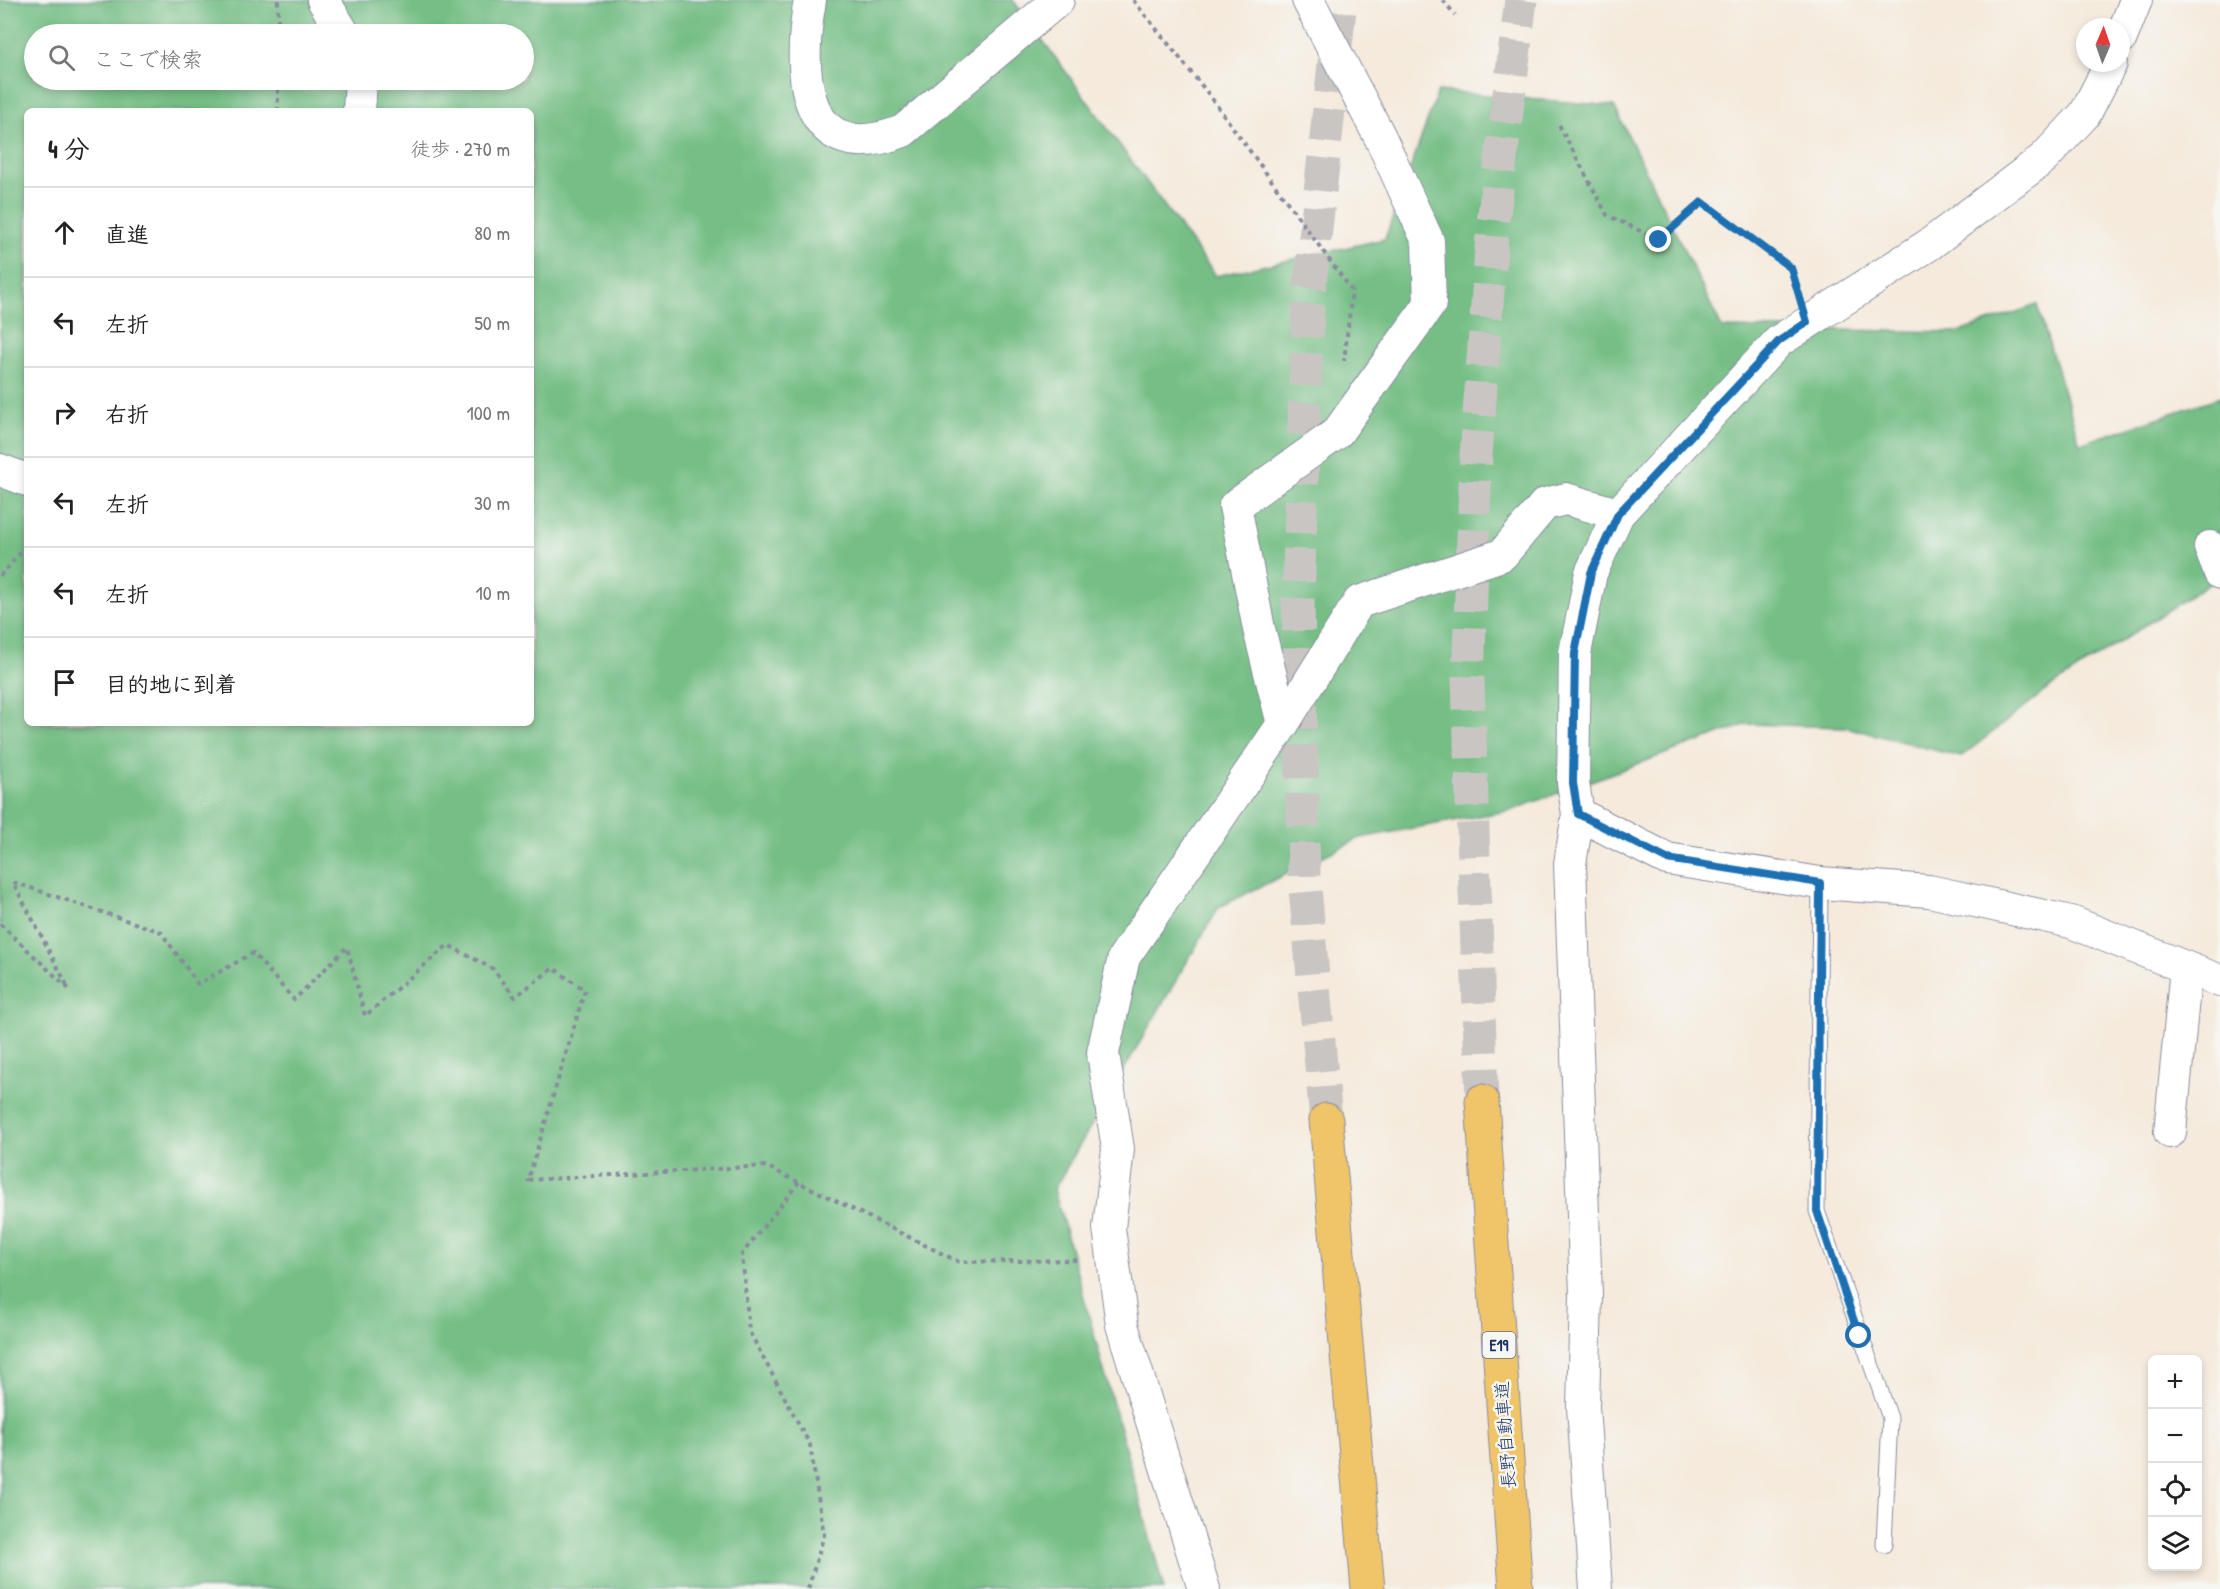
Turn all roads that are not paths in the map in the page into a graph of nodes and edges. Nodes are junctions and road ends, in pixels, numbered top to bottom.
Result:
1 (323, 0) edge
2 (810, 0) edge
3 (1058, 0) edge
4 (1308, 0) edge
5 (2136, 0) edge
6 (2129, 18) edge
7 (338, 24) edge
8 (2106, 72) edge
9 (360, 90) edge
10 (359, 108) edge
11 (0, 470) edge
12 (24, 479) edge
13 (1618, 514) junction
14 (1283, 724) junction
15 (1578, 814) junction
16 (1820, 883) junction
17 (2186, 968) junction
18 (2220, 981) edge
19 (1482, 1101) tunnel mouth
20 (1326, 1120) tunnel mouth
21 (2170, 1132) dead end
22 (1884, 1545) dead end
23 (1204, 1589) edge
24 (1368, 1589) edge
25 (1516, 1589) edge
26 (1596, 1589) edge

1 - 7 street
2 - 3 street
4 - 14 street
5 - 6 street
8 - 13 street
9 - 10 street
11 - 12 street
13 - 14 street
13 - 15 street
14 - 23 street
15 - 16 street
15 - 26 street
16 - 17 street
16 - 22 lane
17 - 18 street
17 - 21 street
19 - 25 highway, 長野自動車道 / E19
20 - 24 highway

